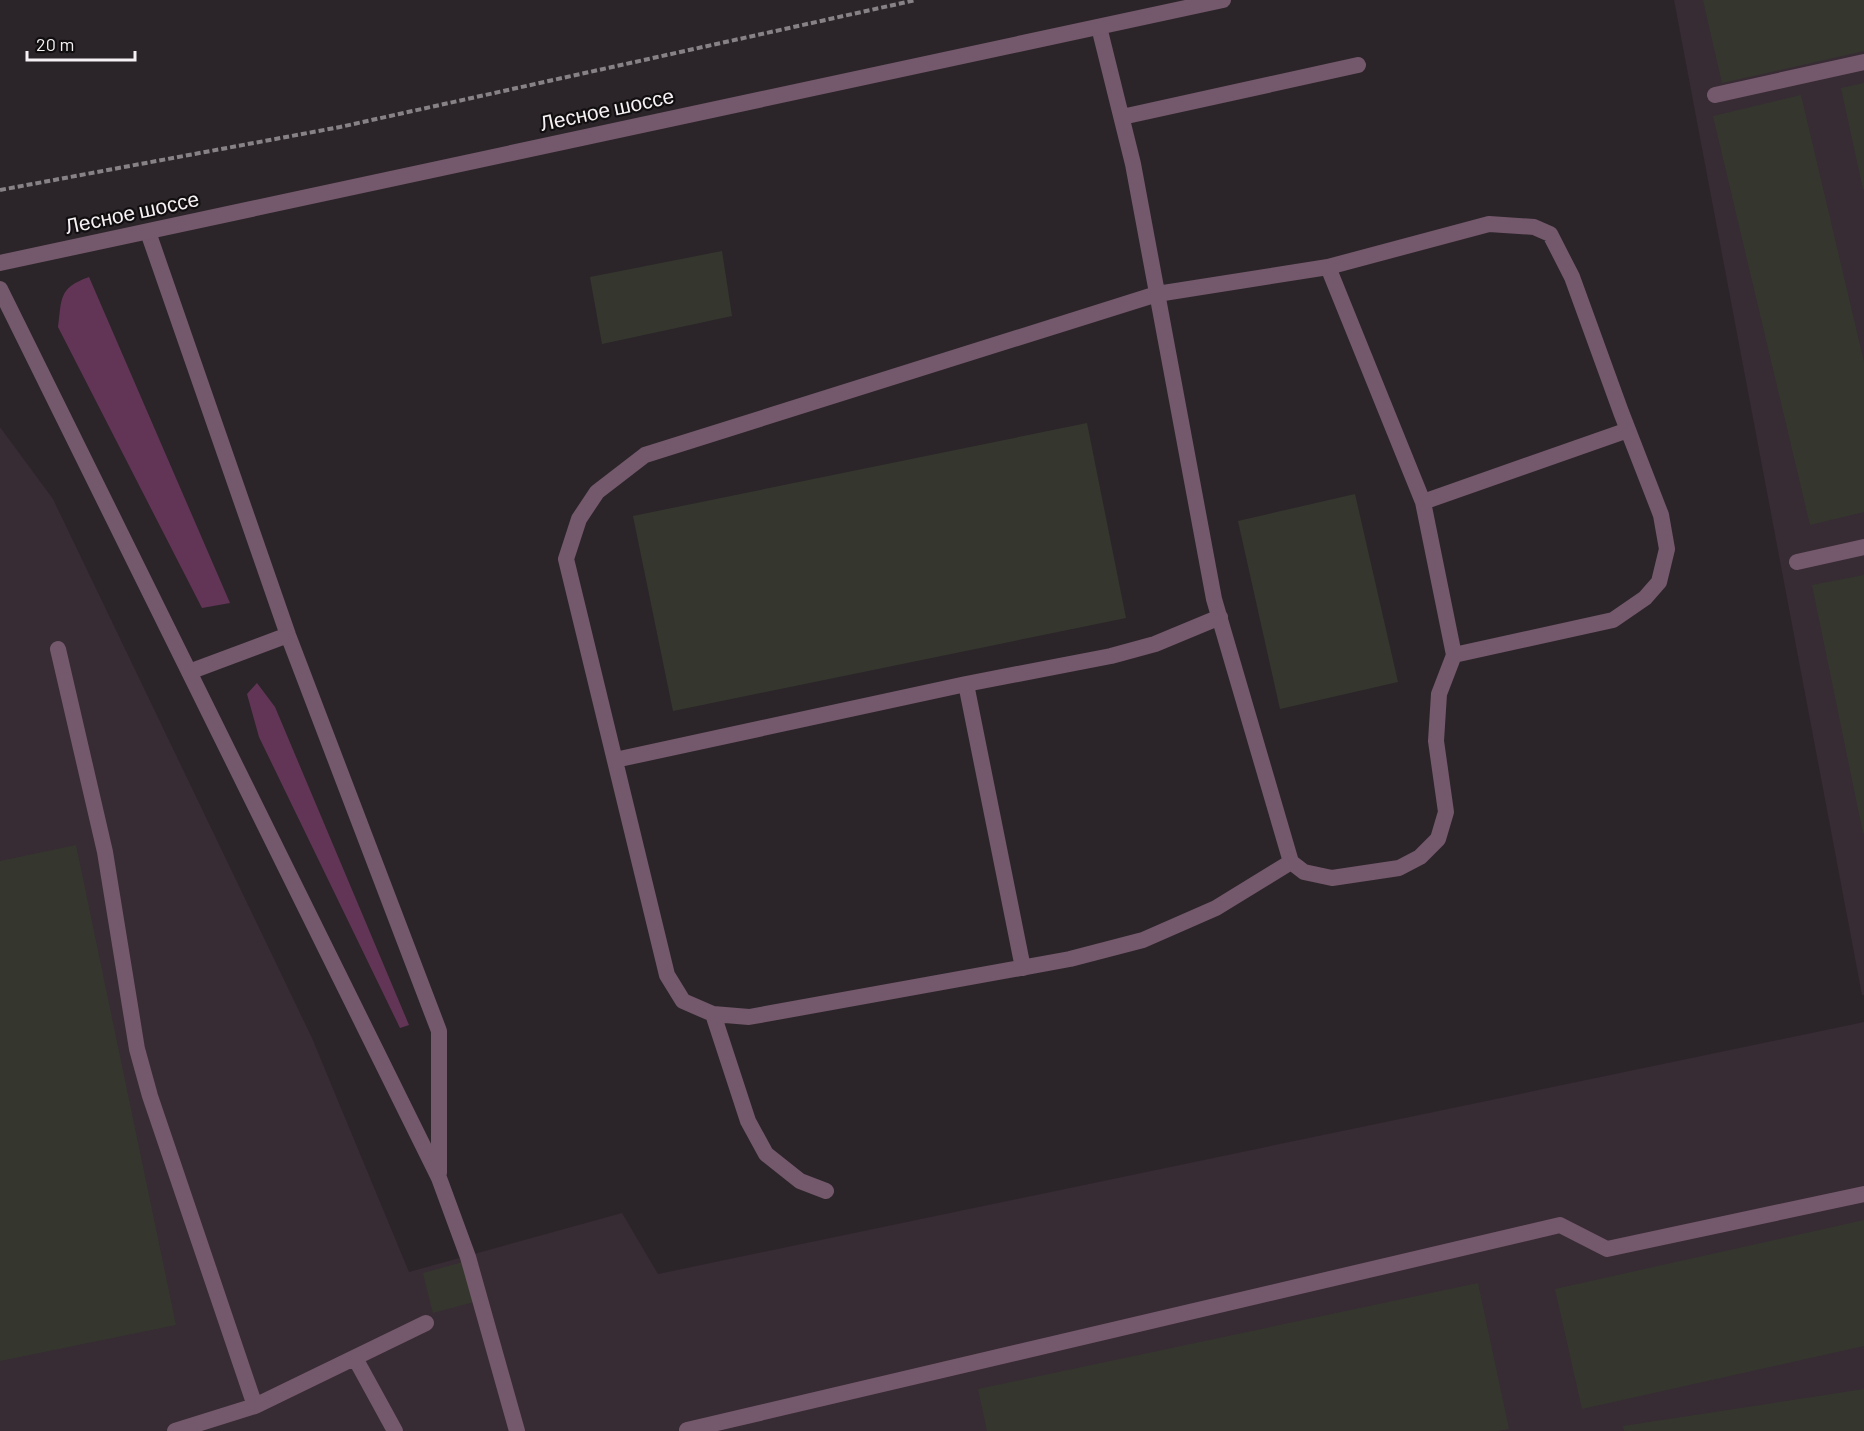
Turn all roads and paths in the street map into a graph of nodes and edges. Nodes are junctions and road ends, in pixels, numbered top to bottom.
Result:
1 (916, 0) edge
2 (1223, 0) edge
3 (1099, 27) junction
4 (1864, 62) edge
5 (1358, 65) dead end
6 (1715, 95) dead end
7 (1122, 117) junction
8 (0, 190) edge
9 (148, 232) junction
10 (0, 263) edge
11 (1328, 267) junction
12 (0, 289) edge
13 (1157, 294) junction
14 (1628, 430) junction
15 (1424, 502) junction
16 (1864, 547) edge
17 (1797, 562) dead end
18 (1220, 617) junction
19 (288, 635) junction
20 (58, 649) dead end
21 (1454, 655) junction
22 (189, 672) junction
23 (966, 684) junction
24 (615, 760) junction
25 (1291, 862) junction
26 (1023, 968) junction
27 (713, 1014) junction
28 (439, 1178) junction
29 (826, 1191) dead end
30 (1864, 1194) edge
31 (426, 1323) dead end
32 (355, 1358) junction
33 (255, 1406) junction
34 (687, 1430) edge
35 (175, 1431) edge
36 (395, 1431) edge
37 (517, 1431) edge

1 - 8 path
2 - 3 street, Лесное шоссе
3 - 7 street
3 - 9 street, Лесное шоссе
4 - 6 street
5 - 7 street
7 - 13 street
9 - 10 street, Лесное шоссе
9 - 19 street
11 - 13 street
11 - 14 street
11 - 15 street
12 - 22 street
13 - 18 street
13 - 24 street
14 - 15 street
14 - 21 street
15 - 21 street
16 - 17 street
18 - 23 street
18 - 25 street
19 - 22 street
19 - 28 street
20 - 33 street
21 - 25 street
22 - 28 street
23 - 24 street
23 - 26 street
24 - 27 street
25 - 26 street
26 - 27 street
27 - 29 street
28 - 37 street
30 - 34 street
31 - 32 street
32 - 33 street
32 - 36 street
33 - 35 street

